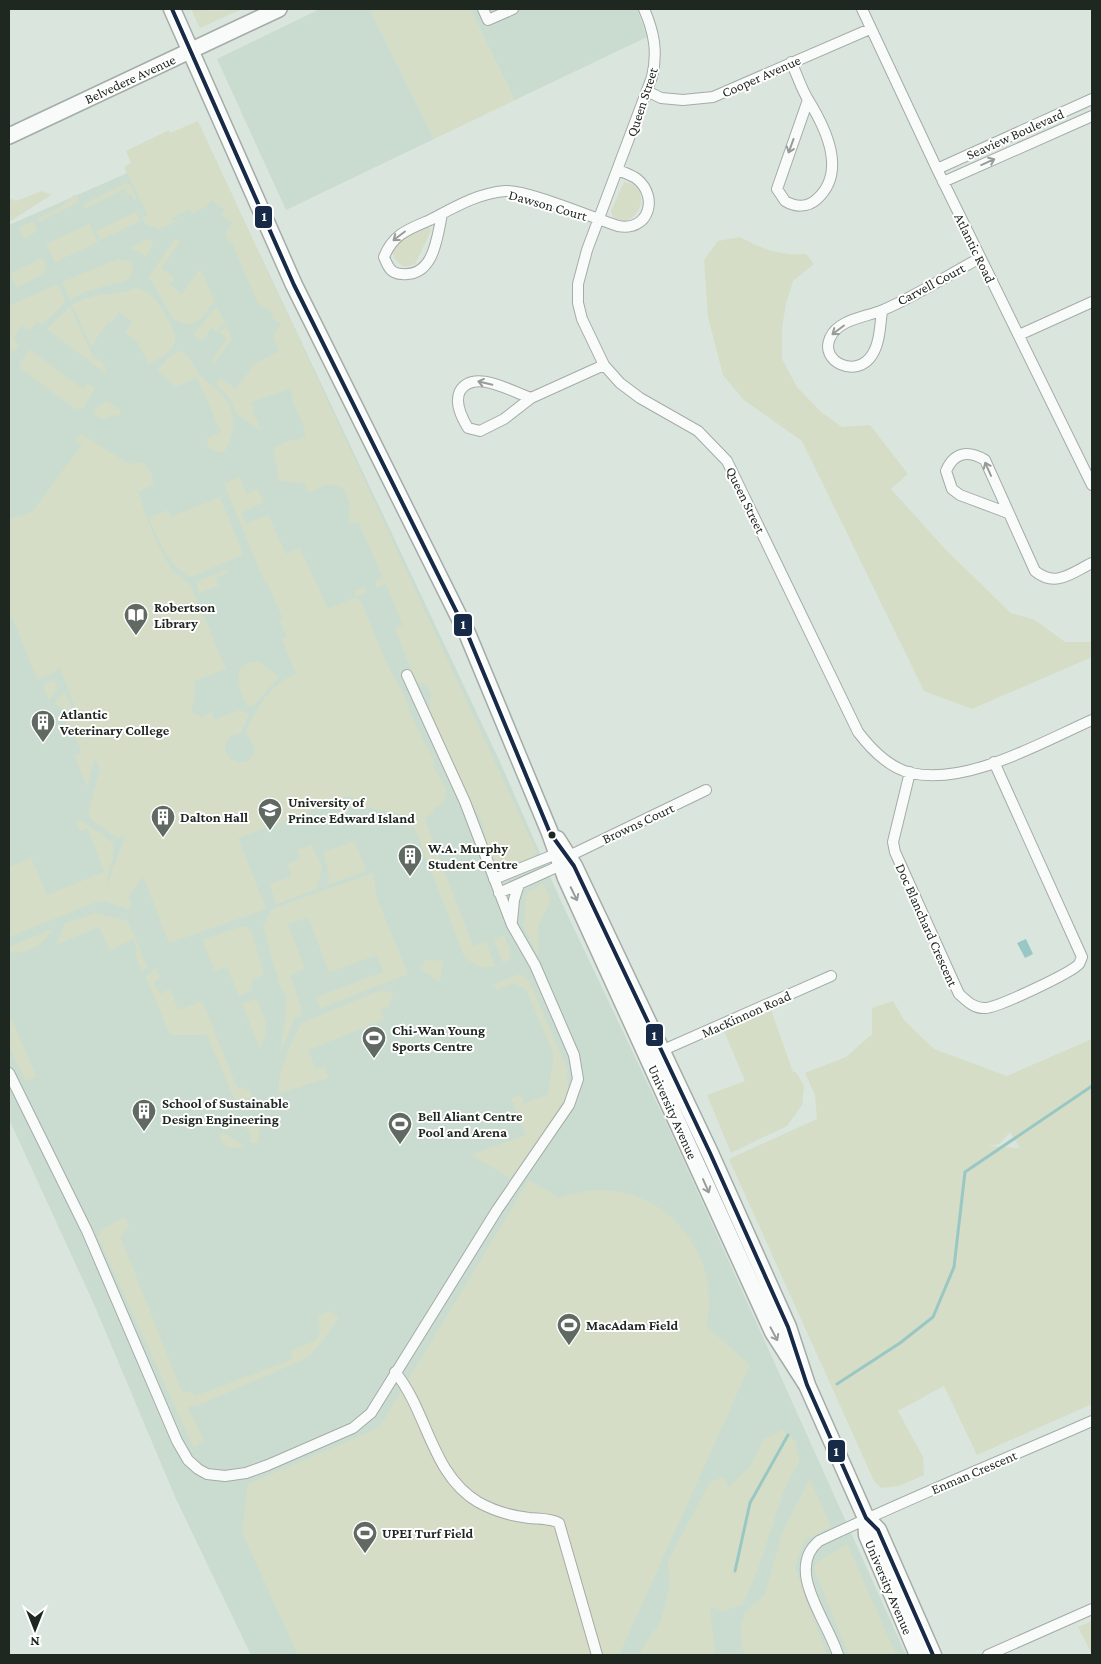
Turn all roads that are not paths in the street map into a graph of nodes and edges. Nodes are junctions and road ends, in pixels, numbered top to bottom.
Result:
1 (172, 9) edge
2 (279, 9) edge
3 (483, 9) edge
4 (513, 9) edge
5 (644, 9) edge
6 (862, 9) edge
7 (870, 29) junction
8 (190, 50) junction
9 (791, 62) junction
10 (647, 91) junction
11 (1092, 99) edge
12 (808, 100) junction
13 (1092, 116) edge
14 (9, 136) edge
15 (937, 169) junction
16 (619, 170) junction
17 (943, 182) junction
18 (442, 214) junction
19 (598, 219) junction
20 (980, 258) junction
21 (1092, 302) edge
22 (882, 311) junction
23 (1019, 335) junction
24 (604, 365) junction
25 (531, 398) junction
26 (1092, 485) edge
27 (1008, 513) junction
28 (1092, 563) edge
29 (407, 675) dead end
30 (1092, 720) edge
31 (994, 762) junction
32 (910, 772) junction
33 (706, 790) dead end
34 (562, 858) junction
35 (494, 879) junction
36 (519, 884) junction
37 (499, 892) junction
38 (512, 925) junction
39 (831, 976) dead end
40 (661, 1051) junction
41 (9, 1073) edge
42 (395, 1372) junction
43 (807, 1385) junction
44 (1092, 1420) edge
45 (861, 1521) junction
46 (1092, 1609) edge
47 (597, 1655) edge
48 (838, 1655) edge
49 (918, 1655) edge
50 (932, 1655) edge
51 (988, 1655) edge

1 - 8 main road, University Avenue
2 - 8 main road, Belvedere Avenue
3 - 4 street
5 - 10 street, Queen Street
6 - 7 street, Atlantic Road
7 - 9 street, Cooper Avenue
7 - 15 street, Atlantic Road
8 - 14 main road, Belvedere Avenue
8 - 34 main road, University Avenue
9 - 10 street, Cooper Avenue
9 - 12 street
10 - 16 street, Queen Street
11 - 15 street, Seaview Boulevard
12 -> 12 street
17 -> 13 street, Seaview Boulevard
15 - 17 street, Atlantic Road
16 - 19 street, Queen Street
16 - 19 street, Dawson Court
17 - 20 street, Atlantic Road
18 -> 18 street, Dawson Court
18 - 19 street, Dawson Court
19 - 24 street, Queen Street
20 - 22 street, Carvell Court
20 - 23 street, Atlantic Road
21 - 23 street
22 -> 22 street, Carvell Court
23 - 26 street, Atlantic Road
24 - 25 street
24 - 32 street, Queen Street
25 -> 25 street
27 -> 27 street
27 - 28 street
29 - 35 street
30 - 31 street, Queen Street
31 - 32 street, Queen Street
31 - 32 street, Doc Blanchard Crescent
33 - 34 street, Browns Court
34 - 35 street
34 - 36 street
34 - 40 main road, University Avenue
34 -> 43 main road, University Avenue
35 - 37 street
36 - 37 street
36 - 38 street
37 - 38 street
38 - 42 street
39 - 40 street, MacKinnon Road
40 - 43 main road, University Avenue
41 - 42 street
42 - 47 street
43 - 45 main road, University Avenue
44 - 45 street, Enman Crescent
45 - 48 street, Enman Crescent
45 - 49 main road, University Avenue
45 - 50 main road, University Avenue
46 - 51 street

